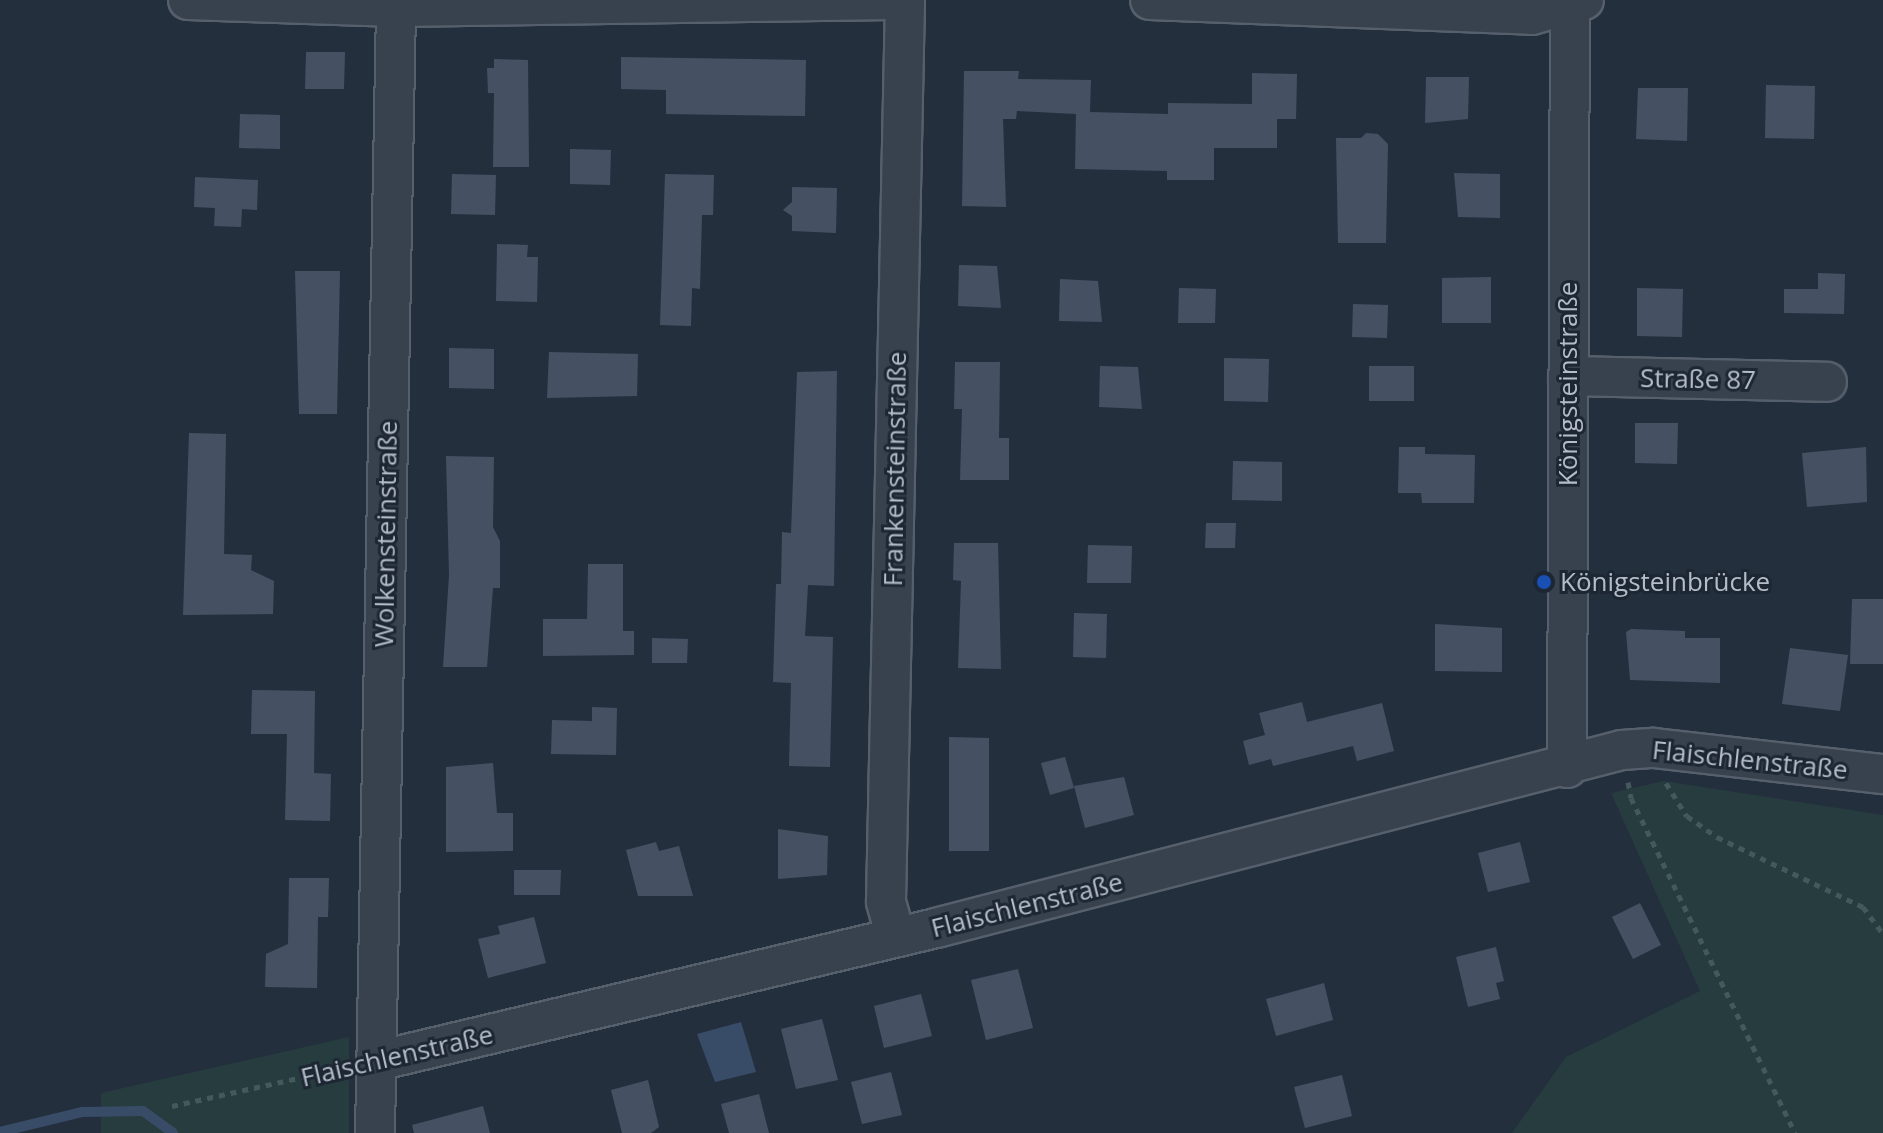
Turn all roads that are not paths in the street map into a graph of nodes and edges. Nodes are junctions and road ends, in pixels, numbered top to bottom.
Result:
1 (188, 0) edge
2 (892, 0) edge
3 (905, 0) edge
4 (1150, 0) edge
5 (1575, 2) edge
6 (396, 7) junction
7 (1568, 376) junction
8 (1827, 382) dead end
9 (1567, 768) junction
10 (1883, 774) edge
11 (896, 937) junction
12 (377, 1061) junction
13 (375, 1133) edge

1 - 6 street
2 - 6 street
3 - 11 street, Frankensteinstraße
4 - 5 street
5 - 7 street, Königsteinstraße
6 - 12 street, Wolkensteinstraße
7 - 8 street, Straße 87
7 - 9 street, Königsteinstraße
9 - 10 street, Flaischlenstraße
9 - 11 street, Flaischlenstraße
11 - 12 street, Flaischlenstraße
12 - 13 street, Wolkensteinstraße

